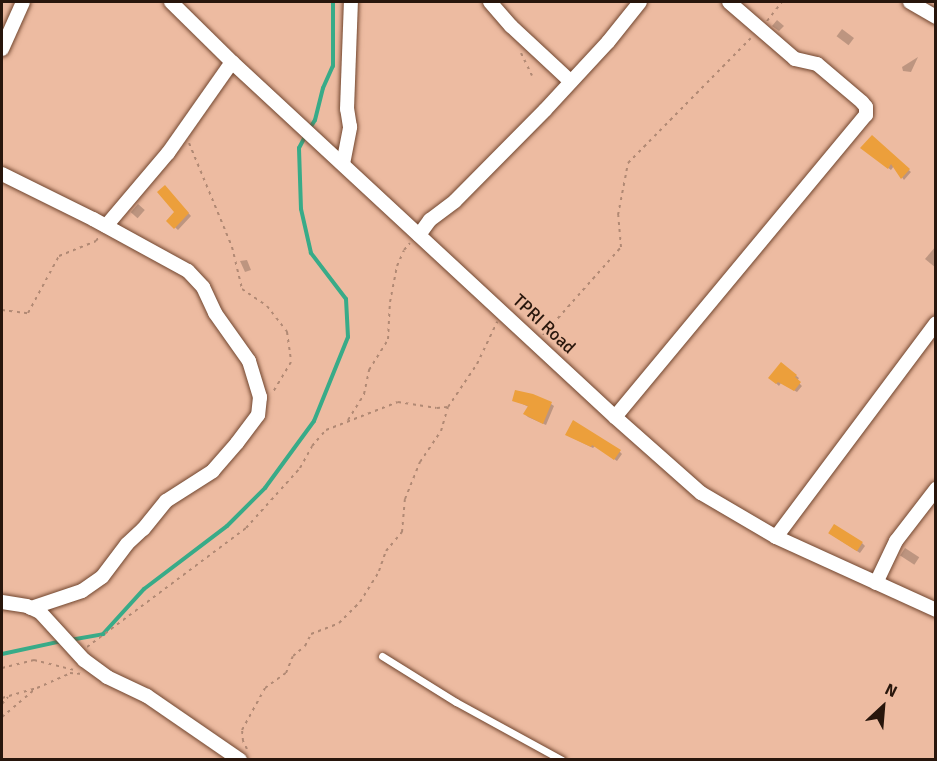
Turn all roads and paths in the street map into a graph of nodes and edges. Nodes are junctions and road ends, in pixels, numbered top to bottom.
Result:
1 (23, 2) edge
2 (171, 2) edge
3 (351, 2) edge
4 (490, 2) edge
5 (640, 2) edge
6 (729, 2) edge
7 (782, 2) edge
8 (910, 2) edge
9 (936, 17) edge
10 (759, 31) junction
11 (2, 49) edge
12 (232, 62) junction
13 (570, 81) junction
14 (184, 130) junction
15 (343, 164) junction
16 (2, 174) edge
17 (106, 226) junction
18 (419, 235) junction
19 (2, 310) edge
20 (503, 310) junction
21 (936, 323) edge
22 (538, 343) junction
23 (448, 406) junction
24 (260, 410) junction
25 (615, 417) junction
26 (347, 422) junction
27 (936, 489) edge
28 (776, 537) junction
29 (876, 584) junction
30 (2, 603) edge
31 (31, 608) junction
32 (936, 610) edge
33 (78, 653) junction
34 (382, 656) dead end
35 (2, 668) edge
36 (86, 672) dead end
37 (107, 677) junction
38 (37, 688) junction
39 (8, 697) junction
40 (2, 698) edge
41 (2, 704) edge
42 (2, 717) edge
43 (246, 758) edge
44 (562, 759) edge

1 - 11 street
2 - 12 street, TPRI Road
3 - 15 street
4 - 13 street
5 - 13 street
6 - 10 street
7 - 10 path
8 - 9 street
10 - 22 path
10 - 25 street
12 - 14 street
12 - 15 street, TPRI Road
13 - 18 street
14 - 17 street
14 - 24 path
15 - 18 street, TPRI Road
16 - 17 street
17 - 19 path
17 - 24 street
18 - 20 street, TPRI Road
18 - 26 path
20 - 22 street, TPRI Road
20 - 23 path
21 - 28 street
22 - 25 street, TPRI Road
23 - 26 path
23 - 43 path
24 - 31 street
25 - 28 street, TPRI Road
26 - 33 path
27 - 29 street
28 - 29 street, TPRI Road
29 - 32 street, TPRI Road
30 - 31 street
31 - 33 street
33 - 37 street
34 - 44 lane
35 - 36 path
37 - 38 path
37 - 43 street
38 - 39 path
38 - 42 path
39 - 40 path
39 - 41 path

